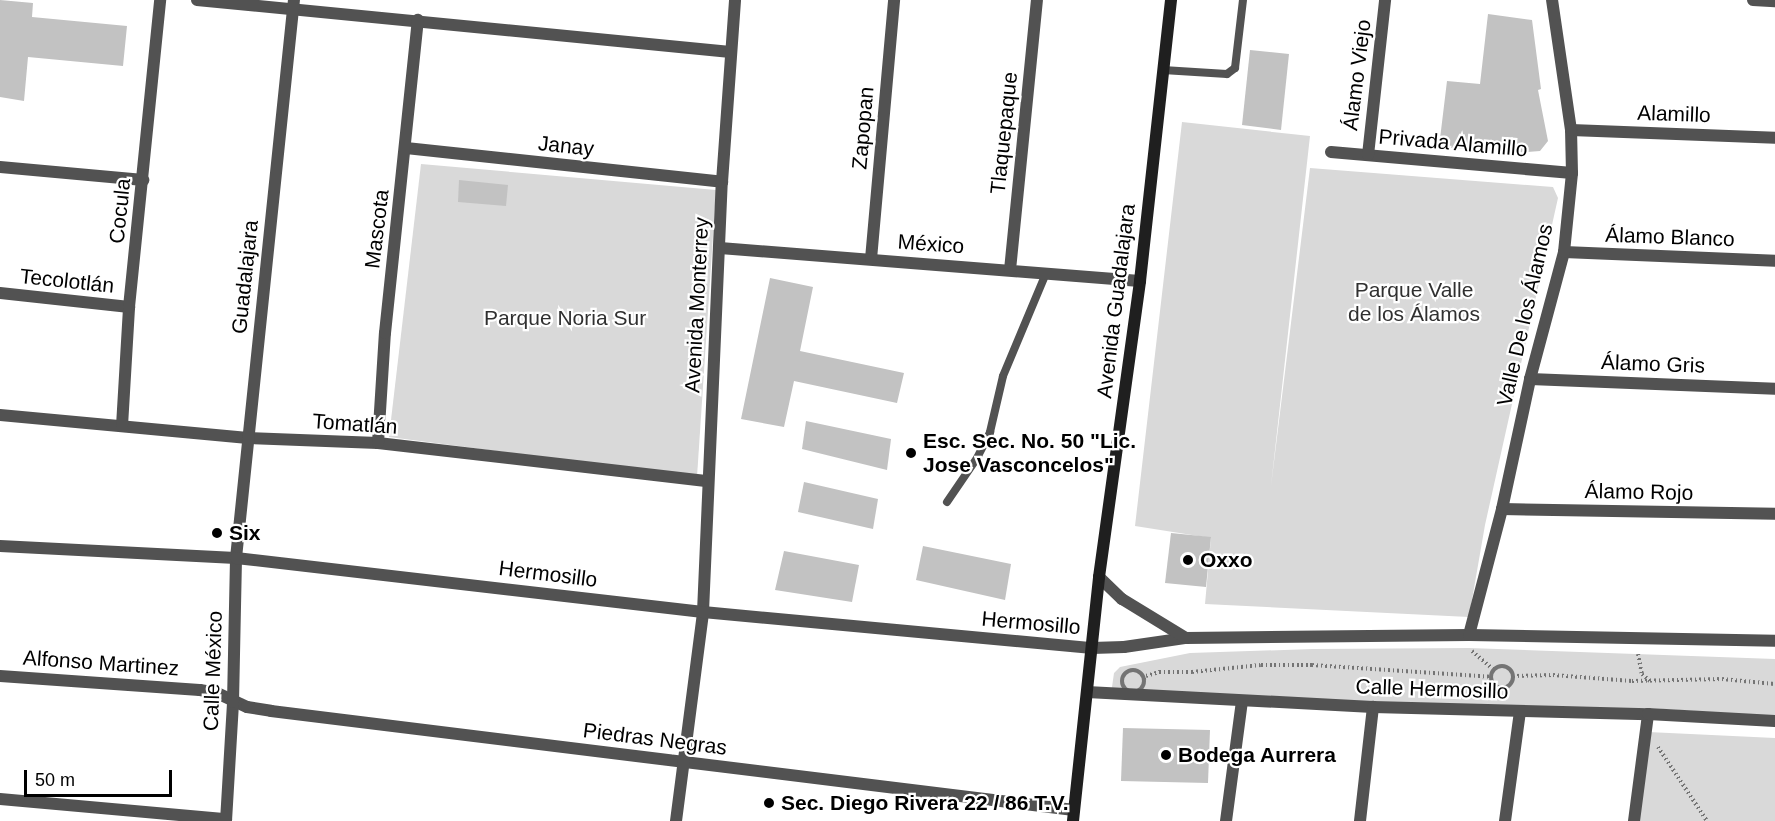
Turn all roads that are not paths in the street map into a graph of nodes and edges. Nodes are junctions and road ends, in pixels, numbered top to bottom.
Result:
1 (160, 0) edge
2 (197, 0) edge
3 (735, 0) edge
4 (894, 0) edge
5 (1037, 0) edge
6 (1163, 0) edge
7 (1171, 0) edge
8 (1243, 0) edge
9 (1385, 0) edge
10 (1552, 0) edge
11 (1753, 0) edge
12 (1775, 1) edge
13 (293, 4) edge
14 (418, 20) junction
15 (1168, 27) junction
16 (730, 52) junction
17 (1163, 70) junction
18 (1571, 130) junction
19 (1775, 138) edge
20 (406, 148) junction
21 (1331, 152) dead end
22 (1368, 155) junction
23 (0, 167) edge
24 (1572, 173) junction
25 (143, 180) junction
26 (722, 182) junction
27 (720, 248) junction
28 (1564, 252) junction
29 (871, 259) junction
30 (1775, 261) edge
31 (1010, 270) junction
32 (1046, 273) junction
33 (1140, 281) junction
34 (0, 293) edge
35 (129, 307) junction
36 (1530, 379) junction
37 (1775, 389) edge
38 (0, 415) edge
39 (122, 426) junction
40 (248, 438) junction
41 (378, 443) junction
42 (706, 481) junction
43 (947, 502) dead end
44 (1502, 509) junction
45 (1775, 514) edge
46 (0, 546) edge
47 (236, 558) junction
48 (1099, 577) junction
49 (703, 612) junction
50 (1469, 635) junction
51 (1186, 638) junction
52 (1775, 641) edge
53 (1092, 648) junction
54 (0, 676) edge
55 (1087, 692) junction
56 (1242, 701) junction
57 (233, 702) junction
58 (1373, 707) junction
59 (1520, 712) junction
60 (1648, 714) junction
61 (1775, 721) edge
62 (683, 762) junction
63 (0, 799) edge
64 (1074, 816) edge
65 (226, 820) edge
66 (676, 821) edge
67 (1226, 821) edge
68 (1360, 821) edge
69 (1505, 821) edge
70 (1634, 821) edge

1 - 25 street, Cocula
2 - 13 street
3 - 16 street, Avenida Monterrey
4 - 29 street, Zapopan
5 - 31 street, Tlaquepaque
6 - 15 main road
7 - 15 main road, Avenida Guadalajara
8 - 17 lane
9 - 22 street, Álamo Viejo
10 - 18 street, Valle De los Álamos
11 - 12 street
13 - 14 street
13 - 40 street, Guadalajara
14 - 16 street
14 - 20 street, Mascota
15 - 17 main road, Avenida Guadalajara
16 - 26 street, Avenida Monterrey
17 - 33 main road, Avenida Guadalajara
18 - 19 street, Alamillo
18 - 24 street, Valle De los Álamos
20 - 26 street, Janay
20 - 41 street, Mascota
21 - 22 street, Privada Alamillo
22 - 24 street, Privada Alamillo
23 - 25 street
24 - 28 street, Valle De los Álamos
25 - 35 street, Cocula
26 - 27 street, Avenida Monterrey
27 - 29 street, México
27 - 42 street, Avenida Monterrey
28 - 30 street, Álamo Blanco
28 - 36 street, Valle De los Álamos
29 - 31 street, México
31 - 32 street, México
32 - 33 street, México
32 - 43 lane
33 - 48 main road, Avenida Guadalajara
34 - 35 street, Tecolotlán
35 - 39 street, Cocula
36 - 37 street, Álamo Gris
36 - 44 street, Valle De los Álamos
38 - 39 street, Tomatlán
39 - 40 street, Tomatlán
40 - 41 street, Tomatlán
40 - 47 street, Guadalajara
41 - 42 street, Tomatlán
42 - 49 street, Avenida Monterrey
44 - 45 street, Álamo Rojo
44 - 50 street, Valle De los Álamos
46 - 47 street, Hermosillo
47 - 49 street, Hermosillo
47 - 57 street, Calle México
48 - 51 street
48 - 53 main road, Avenida Guadalajara
49 - 53 street, Hermosillo
49 - 62 street, Avenida Monterrey
50 - 51 street
50 - 52 street
51 - 53 street
53 - 55 main road, Avenida Guadalajara
54 - 57 street, Alfonso Martinez
55 - 56 street, Calle Hermosillo
55 - 64 main road, Avenida Guadalajara
56 - 58 street, Calle Hermosillo
56 - 67 street
57 - 62 street, Piedras Negras
57 - 65 street, Calle México
58 - 59 street, Calle Hermosillo
58 - 68 street
59 - 60 street, Calle Hermosillo
59 - 69 street
60 - 61 street, Calle Hermosillo
60 - 70 street
62 - 64 street, Piedras Negras
62 - 66 street, Avenida Monterrey
63 - 65 street

